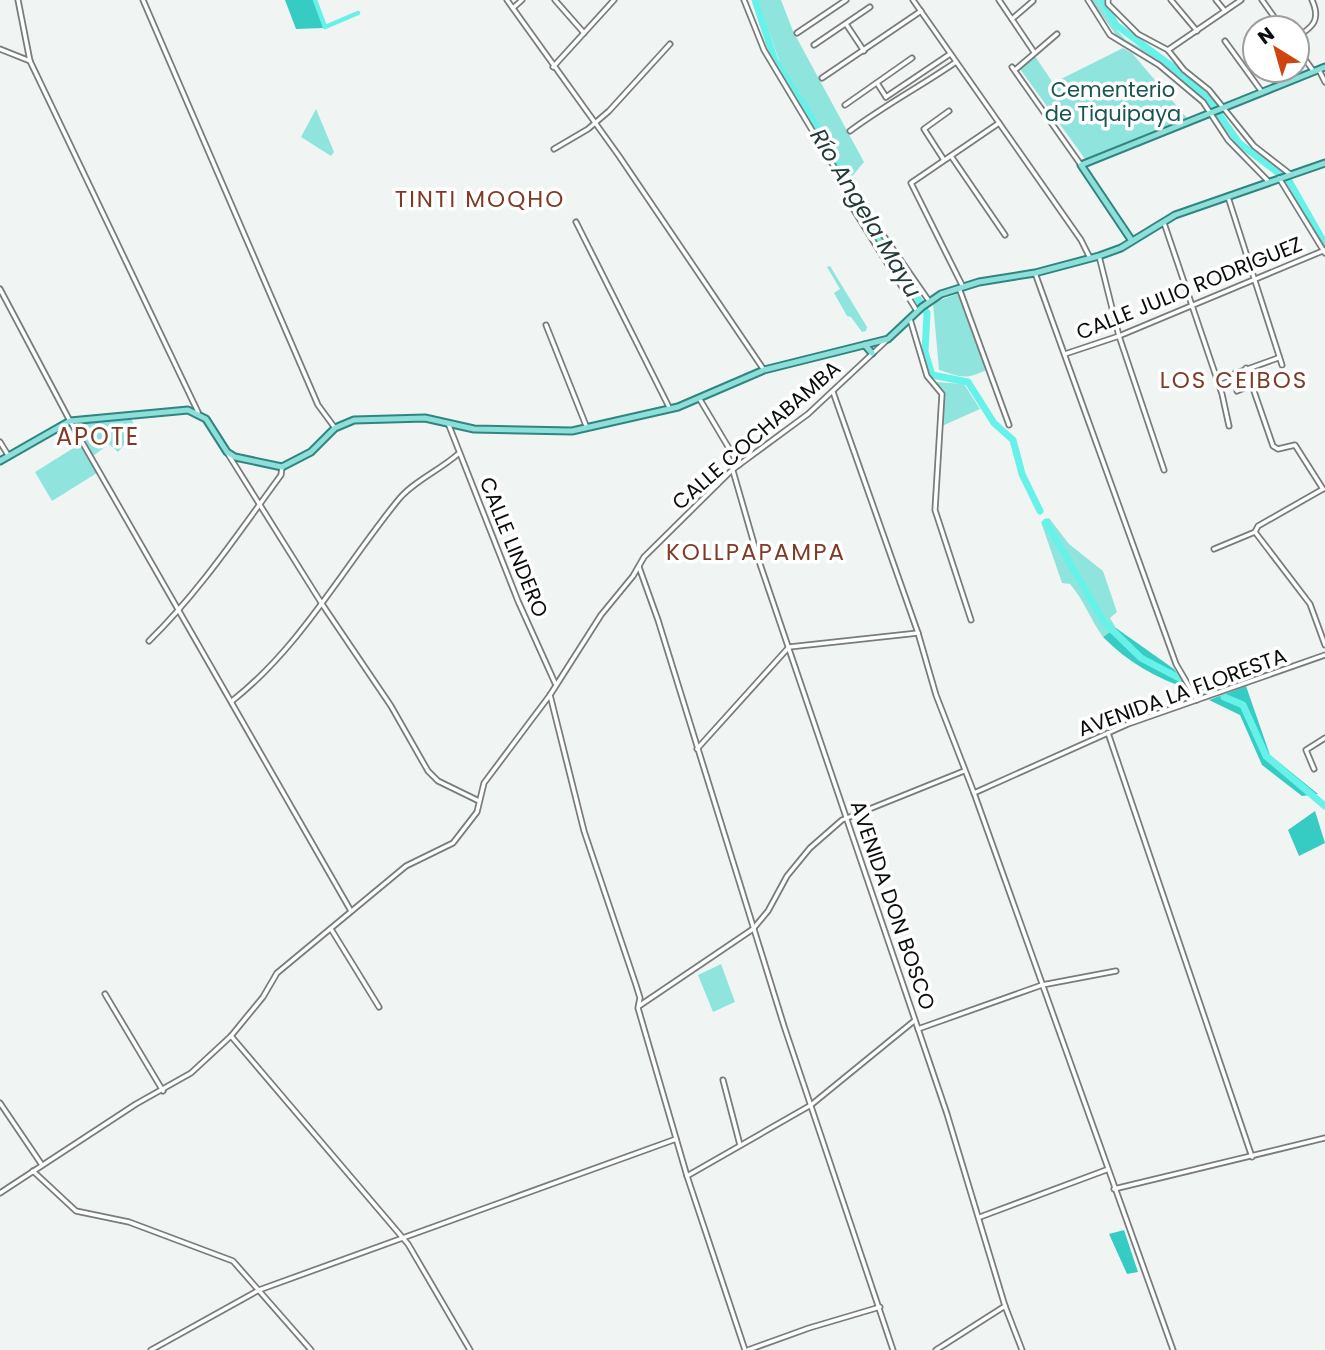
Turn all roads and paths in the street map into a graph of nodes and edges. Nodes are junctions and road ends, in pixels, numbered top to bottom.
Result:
1 (18, 0) edge
2 (143, 0) edge
3 (507, 0) edge
4 (522, 0) edge
5 (555, 0) edge
6 (607, 0) edge
7 (744, 0) edge
8 (846, 0) edge
9 (913, 0) edge
10 (999, 0) edge
11 (1088, 0) edge
12 (1108, 0) edge
13 (1171, 0) edge
14 (1216, 0) edge
15 (1241, 0) edge
16 (1312, 0) edge
17 (1033, 1) edge
18 (612, 2) edge
19 (838, 2) edge
20 (870, 7) dead end
21 (513, 8) junction
22 (920, 11) junction
23 (1225, 11) junction
24 (1012, 19) junction
25 (846, 23) junction
26 (1311, 29) edge
27 (1197, 30) junction
28 (584, 33) junction
29 (797, 33) dead end
30 (1057, 34) dead end
31 (1225, 41) dead end
32 (670, 44) dead end
33 (814, 45) dead end
34 (0, 49) edge
35 (1168, 50) junction
36 (864, 51) junction
37 (1034, 52) junction
38 (950, 54) junction
39 (912, 58) dead end
40 (30, 61) junction
41 (956, 62) junction
42 (553, 67) junction
43 (1319, 70) edge
44 (822, 78) dead end
45 (1325, 82) edge
46 (877, 83) junction
47 (1262, 92) junction
48 (888, 99) junction
49 (845, 105) dead end
50 (1216, 110) junction
51 (949, 111) dead end
52 (594, 123) junction
53 (999, 123) junction
54 (850, 131) dead end
55 (554, 149) dead end
56 (951, 156) junction
57 (945, 160) junction
58 (1325, 163) edge
59 (1080, 165) junction
60 (1285, 176) junction
61 (1269, 182) junction
62 (1228, 197) junction
63 (865, 209) dead end
64 (1163, 221) junction
65 (576, 222) dead end
66 (1005, 235) dead end
67 (1132, 241) junction
68 (1324, 251) edge
69 (1099, 256) junction
70 (1090, 258) junction
71 (1035, 273) junction
72 (1255, 279) junction
73 (961, 287) junction
74 (0, 289) edge
75 (1192, 304) junction
76 (923, 306) junction
77 (910, 319) junction
78 (546, 325) dead end
79 (1119, 336) junction
80 (888, 339) junction
81 (865, 345) junction
82 (872, 353) junction
83 (1065, 354) junction
84 (1279, 357) junction
85 (1282, 365) dead end
86 (1246, 368) junction
87 (764, 370) junction
88 (1217, 380) junction
89 (1251, 385) junction
90 (1237, 391) dead end
91 (833, 392) junction
92 (699, 398) junction
93 (670, 409) junction
94 (198, 412) junction
95 (70, 421) junction
96 (447, 422) junction
97 (1009, 425) dead end
98 (1229, 426) dead end
99 (335, 428) junction
100 (587, 428) junction
101 (0, 442) edge
102 (228, 452) junction
103 (458, 454) junction
104 (8, 455) junction
105 (0, 458) edge
106 (739, 465) junction
107 (282, 467) junction
108 (733, 470) junction
109 (1164, 470) dead end
110 (1324, 488) edge
111 (260, 504) junction
112 (1255, 532) junction
113 (1214, 548) dead end
114 (638, 567) junction
115 (322, 604) junction
116 (178, 612) junction
117 (971, 620) dead end
118 (918, 633) junction
119 (149, 641) dead end
120 (1325, 645) edge
121 (789, 648) junction
122 (1325, 655) edge
123 (555, 683) junction
124 (550, 695) junction
125 (1197, 700) junction
126 (232, 701) junction
127 (1108, 733) junction
128 (1325, 738) edge
129 (697, 749) junction
130 (1314, 769) dead end
131 (964, 771) junction
132 (974, 793) junction
133 (479, 801) junction
134 (846, 817) junction
135 (351, 912) junction
136 (331, 929) junction
137 (753, 929) junction
138 (1116, 971) dead end
139 (1042, 985) junction
140 (105, 994) dead end
141 (379, 1007) dead end
142 (638, 1007) junction
143 (914, 1021) junction
144 (918, 1029) junction
145 (231, 1036) junction
146 (723, 1080) dead end
147 (163, 1091) junction
148 (0, 1103) edge
149 (811, 1105) junction
150 (1325, 1138) edge
151 (676, 1139) junction
152 (740, 1145) junction
153 (1252, 1157) junction
154 (42, 1165) junction
155 (1107, 1170) junction
156 (33, 1171) junction
157 (687, 1176) junction
158 (1114, 1189) junction
159 (0, 1193) edge
160 (980, 1217) junction
161 (404, 1240) junction
162 (259, 1290) junction
163 (1005, 1306) junction
164 (880, 1307) junction
165 (151, 1350) edge
166 (310, 1350) edge
167 (470, 1350) edge
168 (747, 1350) edge
169 (893, 1350) edge
170 (936, 1350) edge
171 (1022, 1350) edge
172 (1172, 1350) edge

1 - 40 street
2 - 99 street
3 - 21 street
4 - 21 street
5 - 28 street
6 - 18 street
7 - 76 street
8 - 19 street
9 - 22 street
10 - 24 street
11 - 50 street
12 - 35 street
13 - 27 street
14 - 23 street
15 - 23 street
16 - 26 street
17 - 24 street
18 - 28 street
19 - 29 street
20 - 25 street
21 - 42 street
22 - 36 street
22 - 38 street
23 - 27 street
24 - 37 street
25 - 33 street
25 - 36 street
27 - 35 street
28 - 42 street
30 - 37 street
31 - 47 street
32 - 52 street
34 - 40 street
35 - 50 street
36 - 44 street
37 - 59 street
38 - 41 street
38 - 48 street
39 - 46 street
40 - 94 street
41 - 48 street
41 - 53 street
42 - 52 street
43 - 45 street
43 - 47 main road
46 - 48 street
46 - 49 street
47 - 50 main road
48 - 54 street
50 - 59 main road
50 - 60 street
50 - 61 street
51 - 57 street
52 - 55 street
52 - 87 street
53 - 56 street
53 - 70 street
56 - 57 street
56 - 66 street
57 - 73 street
58 - 60 main road, CALLE COCHABAMBA
59 - 67 main road
60 - 61 main road, CALLE COCHABAMBA
60 - 68 street
61 - 62 main road, CALLE COCHABAMBA
62 - 64 main road, CALLE COCHABAMBA
62 - 72 street
63 - 76 street
64 - 67 main road, CALLE COCHABAMBA
64 - 75 street
65 - 93 street
67 - 69 main road, CALLE COCHABAMBA
68 - 72 street, CALLE JULIO RODRIGUEZ
69 - 70 main road, CALLE COCHABAMBA
69 - 79 street
70 - 71 main road, CALLE COCHABAMBA
71 - 73 main road, CALLE COCHABAMBA
71 - 83 street
72 - 75 street, CALLE JULIO RODRIGUEZ
72 - 84 street
73 - 76 main road, CALLE COCHABAMBA
73 - 97 street
74 - 95 street
75 - 79 street, CALLE JULIO RODRIGUEZ
75 - 88 street
76 - 77 main road, CALLE COCHABAMBA
77 - 80 main road, CALLE COCHABAMBA
77 - 117 street
78 - 100 street
79 - 83 street, CALLE JULIO RODRIGUEZ
79 - 109 street
80 - 81 main road
80 - 82 street, CALLE COCHABAMBA
81 - 82 main road
81 - 87 main road
82 - 91 street, CALLE COCHABAMBA
83 - 125 street
84 - 85 street
84 - 86 street
86 - 88 street
86 - 89 street
87 - 92 main road
88 - 98 street
89 - 90 street
89 - 110 street
91 - 106 street, CALLE COCHABAMBA
91 - 118 street
92 - 93 main road
92 - 106 street
93 - 100 main road
94 - 95 main road
94 - 102 main road
95 - 104 main road
95 - 116 street
96 - 99 main road
96 - 100 main road
96 - 103 street, CALLE LINDERO
99 - 107 main road
101 - 104 street
102 - 107 main road
102 - 111 street
103 - 115 street
103 - 123 street, CALLE LINDERO
104 - 105 main road
106 - 108 street, CALLE COCHABAMBA
107 - 111 street
108 - 114 street, CALLE COCHABAMBA
108 - 121 street, AVENIDA DON BOSCO
110 - 112 street
111 - 115 street
111 - 116 street
112 - 113 street
112 - 120 street
114 - 123 street, CALLE COCHABAMBA
114 - 129 street
115 - 126 street
115 - 133 street
116 - 119 street
116 - 126 street
118 - 121 street
118 - 131 street
121 - 129 street
121 - 134 street, AVENIDA DON BOSCO
122 - 125 street, AVENIDA LA FLORESTA
123 - 124 street, CALLE COCHABAMBA
124 - 133 street, CALLE COCHABAMBA
124 - 142 street
125 - 127 street, AVENIDA LA FLORESTA
126 - 135 street
127 - 132 street, AVENIDA LA FLORESTA
127 - 153 street
128 - 130 street
129 - 137 street
131 - 132 street
131 - 134 street
132 - 139 street
133 - 135 street, CALLE COCHABAMBA
134 - 137 street
134 - 143 street, AVENIDA DON BOSCO
135 - 136 street, CALLE COCHABAMBA
136 - 141 street
136 - 145 street, CALLE COCHABAMBA
137 - 142 street
137 - 149 street
138 - 139 street
139 - 144 street
139 - 155 street
140 - 147 street
142 - 151 street
143 - 144 street, AVENIDA DON BOSCO
143 - 149 street
144 - 160 street, AVENIDA DON BOSCO
145 - 147 street, CALLE COCHABAMBA
145 - 161 street
146 - 152 street
147 - 154 street, CALLE COCHABAMBA
148 - 154 street
149 - 152 street
149 - 164 street
150 - 153 street
151 - 157 street
151 - 161 street
152 - 157 street
153 - 158 street
154 - 156 street, CALLE COCHABAMBA
155 - 158 street
155 - 160 street
156 - 159 street, CALLE COCHABAMBA
156 - 162 street
157 - 168 street
158 - 172 street
160 - 163 street, AVENIDA DON BOSCO
161 - 162 street
161 - 167 street
162 - 165 street
162 - 166 street
163 - 170 street
163 - 171 street, AVENIDA DON BOSCO
164 - 168 street
164 - 169 street

